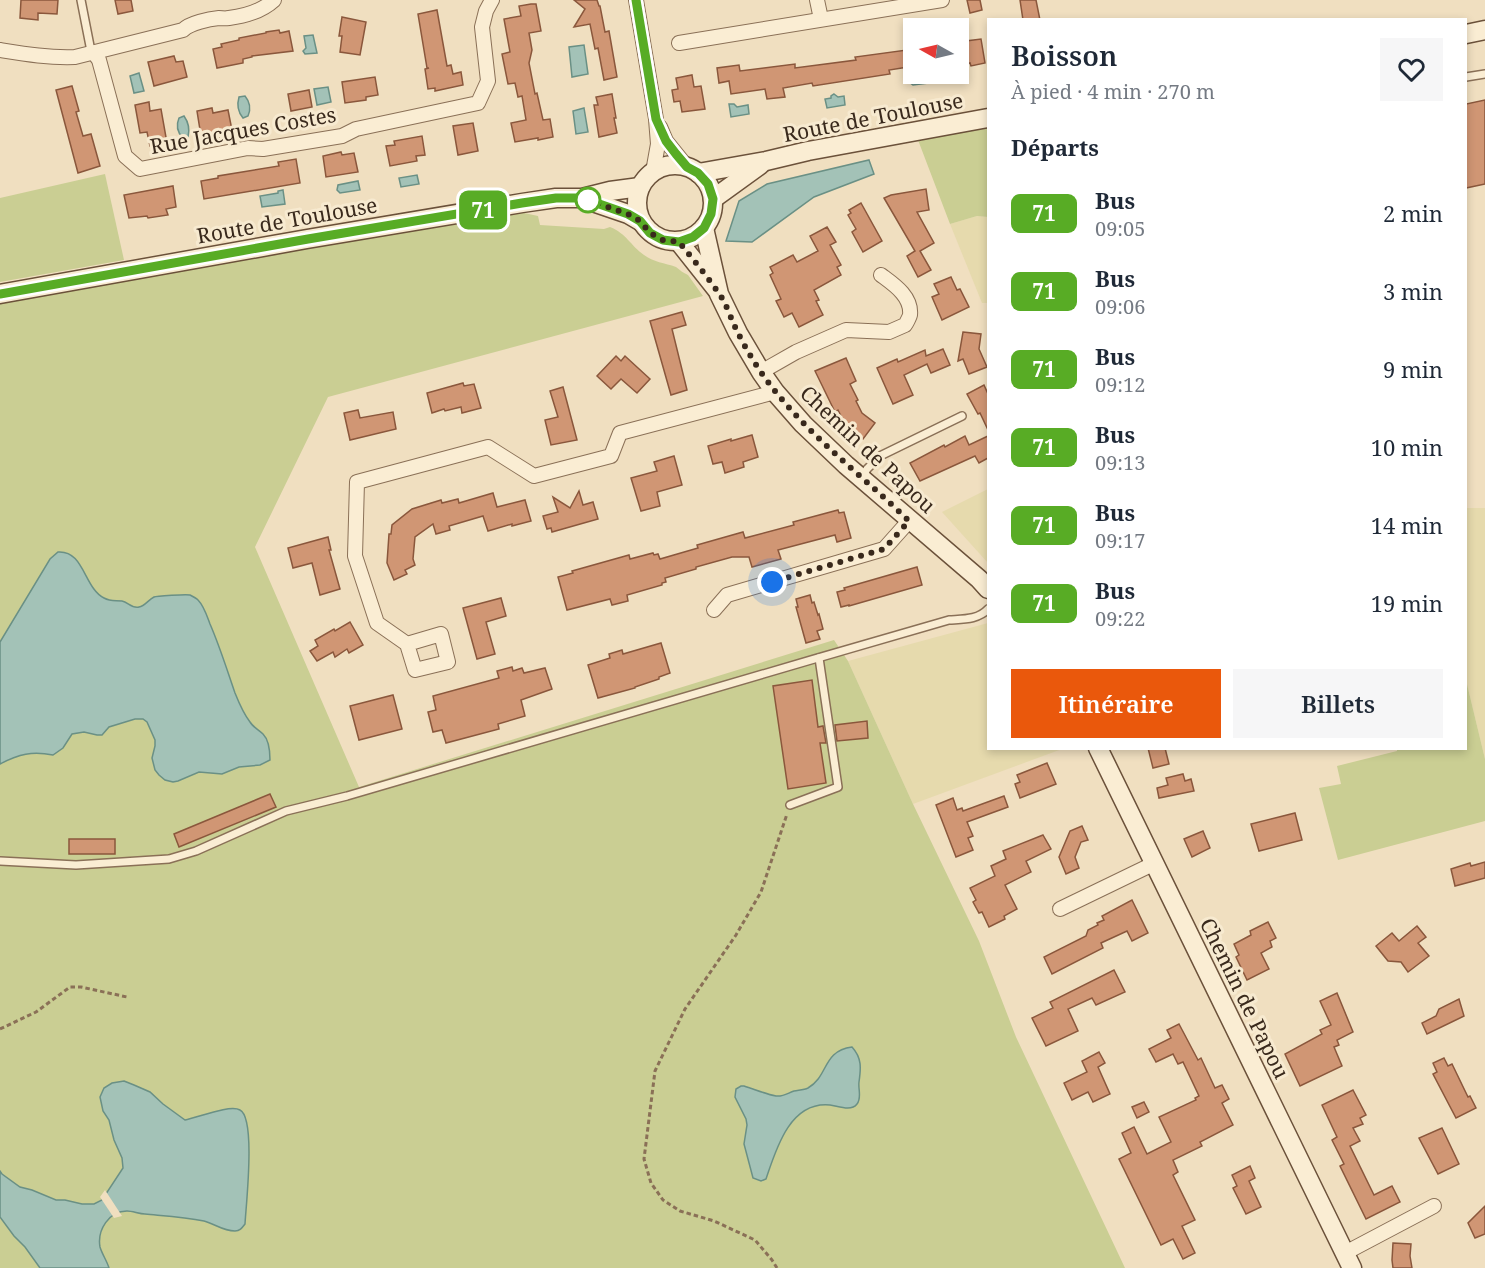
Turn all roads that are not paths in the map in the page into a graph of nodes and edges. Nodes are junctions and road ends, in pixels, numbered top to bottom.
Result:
1 (81, 0) edge
2 (273, 0) edge
3 (492, 0) edge
4 (636, 0) edge
5 (818, 0) edge
6 (942, 0) edge
7 (820, 19) junction
8 (1485, 30) edge
9 (1467, 34) edge
10 (679, 43) dead end
11 (0, 50) edge
12 (94, 53) junction
13 (1485, 74) edge
14 (1467, 77) edge
15 (987, 118) edge
16 (656, 119) junction
17 (766, 161) junction
18 (692, 170) junction
19 (653, 172) junction
20 (640, 187) junction
21 (582, 198) junction
22 (713, 199) junction
23 (640, 221) junction
24 (704, 228) junction
25 (679, 242) junction
26 (881, 274) dead end
27 (0, 294) edge
28 (720, 294) junction
29 (761, 372) junction
30 (775, 392) junction
31 (962, 416) dead end
32 (862, 478) junction
33 (909, 521) junction
34 (987, 588) edge
35 (714, 610) dead end
36 (987, 610) edge
37 (407, 644) dead end
38 (819, 658) junction
39 (1099, 750) edge
40 (790, 805) road end
41 (0, 861) edge
42 (1154, 864) junction
43 (1060, 909) dead end
44 (1434, 1206) dead end
45 (1348, 1261) edge

1 - 12 lane
2 - 12 street
3 - 12 street, Rue Jacques Costes
4 - 16 street
5 - 7 street
6 - 7 street
7 - 10 street
8 - 9 main road
11 - 12 street
13 - 14 lane
15 - 17 main road, Route de Toulouse
16 - 18 street
16 - 19 street
17 - 18 main road, Route de Toulouse
17 - 22 main road, Route de Toulouse
18 - 19 main road
18 - 22 main road
19 - 20 main road
20 - 21 main road, Route de Toulouse
20 - 23 main road
21 - 23 main road, Route de Toulouse
21 - 27 main road, Route de Toulouse
22 - 24 main road
23 - 25 main road
24 - 25 main road
24 - 28 main road, Chemin de Papou
25 - 28 main road, Chemin de Papou
26 - 29 street
28 - 29 main road, Chemin de Papou
29 - 30 main road, Chemin de Papou
30 - 32 main road, Chemin de Papou
30 - 37 street
31 - 32 lane
32 - 33 main road, Chemin de Papou
33 - 34 main road, Chemin de Papou
33 - 35 street
36 - 38 lane
38 - 40 lane
38 - 41 lane
39 - 42 main road, Chemin de Papou
42 - 43 street
42 - 45 main road, Chemin de Papou
44 - 45 street

